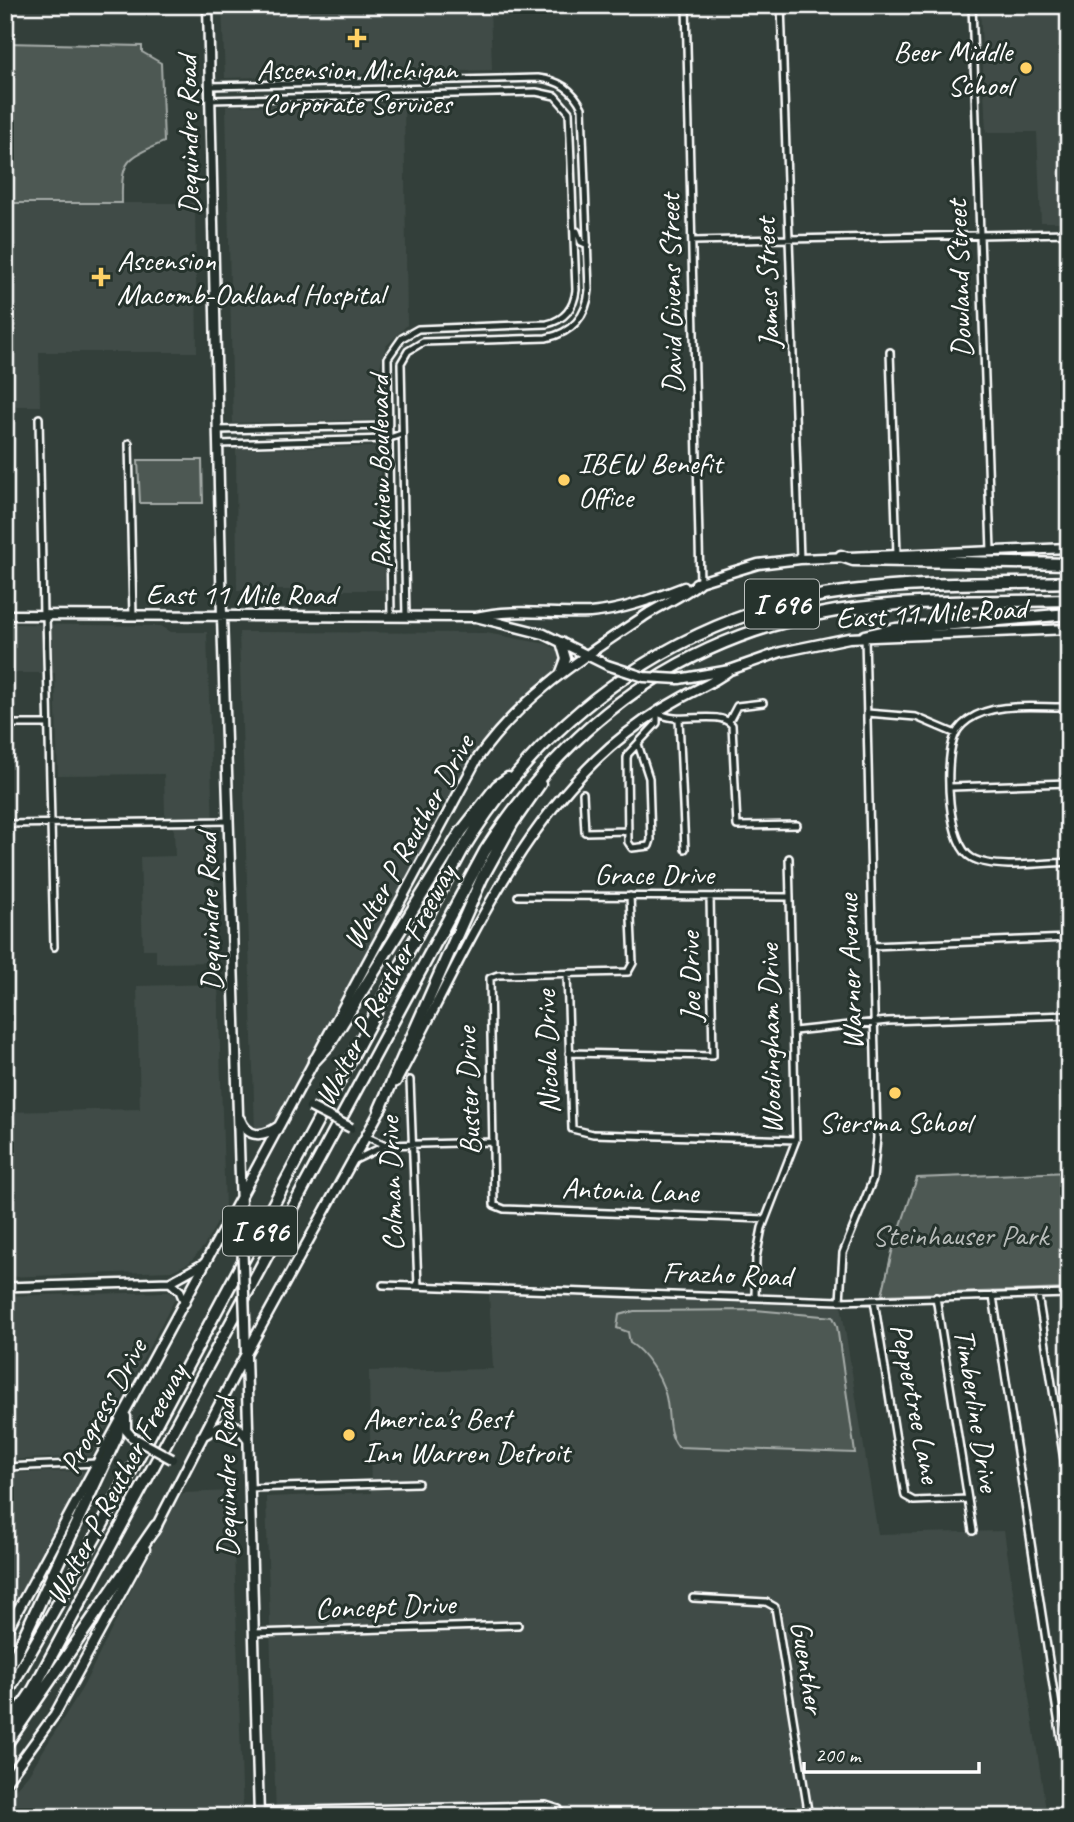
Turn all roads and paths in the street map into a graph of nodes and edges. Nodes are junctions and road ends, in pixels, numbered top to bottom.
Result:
1 (208, 5) edge
2 (686, 5) edge
3 (781, 5) edge
4 (972, 5) edge
5 (448, 80) junction
6 (344, 83) junction
7 (210, 86) junction
8 (448, 93) junction
9 (344, 96) junction
10 (210, 100) junction
11 (572, 129) junction
12 (585, 129) junction
13 (587, 202) junction
14 (573, 203) junction
15 (574, 225) junction
16 (1069, 233) edge
17 (980, 234) junction
18 (788, 239) junction
19 (693, 241) junction
20 (588, 245) junction
21 (575, 275) junction
22 (589, 276) junction
23 (526, 325) junction
24 (453, 327) junction
25 (526, 338) junction
26 (452, 340) junction
27 (890, 352) dead end
28 (386, 378) junction
29 (399, 382) junction
30 (386, 400) junction
31 (400, 400) junction
32 (39, 418) dead end
33 (387, 426) junction
34 (218, 430) junction
35 (401, 434) junction
36 (387, 439) junction
37 (129, 443) dead end
38 (218, 444) junction
39 (402, 516) junction
40 (389, 519) junction
41 (403, 539) junction
42 (390, 540) junction
43 (1069, 548) edge
44 (992, 551) junction
45 (897, 554) junction
46 (841, 556) junction
47 (800, 559) junction
48 (1069, 564) edge
49 (700, 582) junction
50 (1069, 582) edge
51 (1069, 600) edge
52 (1069, 614) edge
53 (5, 615) edge
54 (44, 615) junction
55 (133, 616) junction
56 (222, 617) junction
57 (391, 617) junction
58 (406, 617) junction
59 (476, 617) junction
60 (1069, 629) edge
61 (864, 636) junction
62 (561, 642) junction
63 (606, 642) junction
64 (587, 655) junction
65 (607, 665) junction
66 (730, 670) junction
67 (559, 674) junction
68 (763, 703) dead end
69 (1069, 707) edge
70 (657, 712) junction
71 (867, 713) junction
72 (679, 719) junction
73 (729, 721) junction
74 (5, 724) edge
75 (48, 724) junction
76 (956, 734) junction
77 (638, 744) junction
78 (559, 755) junction
79 (520, 769) junction
80 (1069, 783) edge
81 (951, 787) junction
82 (583, 793) dead end
83 (229, 821) junction
84 (5, 824) edge
85 (50, 824) junction
86 (797, 825) dead end
87 (628, 831) junction
88 (685, 849) dead end
89 (789, 858) dead end
90 (1069, 862) edge
91 (518, 896) dead end
92 (630, 896) junction
93 (710, 897) junction
94 (790, 897) junction
95 (1069, 938) edge
96 (872, 946) junction
97 (54, 947) dead end
98 (567, 974) junction
99 (1069, 1015) edge
100 (875, 1023) junction
101 (794, 1031) junction
102 (569, 1053) junction
103 (314, 1060) junction
104 (410, 1080) dead end
105 (296, 1098) junction
106 (380, 1109) junction
107 (238, 1112) junction
108 (282, 1123) junction
109 (365, 1136) junction
110 (796, 1140) junction
111 (492, 1142) junction
112 (386, 1145) junction
113 (412, 1145) junction
114 (349, 1165) junction
115 (241, 1200) junction
116 (494, 1205) joint
117 (765, 1219) junction
118 (207, 1261) junction
119 (170, 1282) junction
120 (383, 1285) dead end
121 (418, 1286) junction
122 (5, 1287) edge
123 (1069, 1294) edge
124 (1038, 1295) junction
125 (993, 1296) junction
126 (755, 1297) junction
127 (936, 1297) junction
128 (874, 1300) junction
129 (840, 1301) junction
130 (185, 1303) junction
131 (246, 1355) junction
132 (128, 1411) junction
133 (118, 1428) junction
134 (202, 1436) junction
135 (248, 1439) junction
136 (97, 1463) junction
137 (187, 1466) junction
138 (5, 1467) edge
139 (418, 1483) dead end
140 (249, 1488) junction
141 (1069, 1492) edge
142 (968, 1499) junction
143 (156, 1525) junction
144 (973, 1531) dead end
145 (693, 1598) dead end
146 (8, 1621) edge
147 (518, 1625) dead end
148 (253, 1633) junction
149 (5, 1634) edge
150 (5, 1677) edge
151 (5, 1697) edge
152 (5, 1732) edge
153 (5, 1746) edge
154 (5, 1783) edge
155 (1069, 1790) edge
156 (259, 1814) edge
157 (561, 1817) edge
158 (809, 1817) edge

1 - 7 main road, Dequindre Road
2 - 19 street, David Givens Street
3 - 18 street, James Street
4 - 17 street, Dowland Street
5 - 6 street, Parkview Boulevard
5 - 8 street
5 - 12 street, Parkview Boulevard
6 - 7 street, Parkview Boulevard
6 - 9 street
7 - 10 main road, Dequindre Road
8 - 9 street, Parkview Boulevard
8 - 11 street, Parkview Boulevard
9 - 10 street, Parkview Boulevard
10 - 34 main road, Dequindre Road
11 - 12 street
11 - 14 street, Parkview Boulevard
12 - 13 street, Parkview Boulevard
13 - 14 street
13 - 20 street, Parkview Boulevard
14 - 15 street, Parkview Boulevard
15 - 20 street
15 - 21 street, Parkview Boulevard
16 - 17 street
17 - 18 street
17 - 44 street, Dowland Street
18 - 19 street
18 - 47 street, James Street
19 - 49 street, David Givens Street
20 - 22 street, Parkview Boulevard
21 - 22 street
21 - 23 street, Parkview Boulevard
22 - 25 street, Parkview Boulevard
23 - 24 street, Parkview Boulevard
23 - 25 street
24 - 26 street
24 - 28 street, Parkview Boulevard
25 - 26 street, Parkview Boulevard
26 - 29 street, Parkview Boulevard
27 - 45 street
28 - 29 street
28 - 30 street, Parkview Boulevard
29 - 31 street, Parkview Boulevard
30 - 31 street
30 - 33 street, Parkview Boulevard
31 - 35 street, Parkview Boulevard
32 - 54 street
33 - 34 street
33 - 36 street, Parkview Boulevard
34 - 38 main road, Dequindre Road
35 - 36 street
35 - 39 street, Parkview Boulevard
36 - 38 street
36 - 40 street, Parkview Boulevard
37 - 55 street
38 - 56 main road, Dequindre Road
39 - 40 street
39 - 41 street, Parkview Boulevard
40 - 42 street, Parkview Boulevard
41 - 42 street
41 - 58 street, Parkview Boulevard
42 - 57 street, Parkview Boulevard
43 - 44 main road, East 11 Mile Road
44 - 45 main road, East 11 Mile Road
45 - 46 main road, East 11 Mile Road
46 - 47 main road, East 11 Mile Road
46 - 48 highway
47 - 49 main road, East 11 Mile Road
49 - 59 main road, East 11 Mile Road
49 - 63 main road, Walter P Reuther Drive
50 - 79 highway, Walter P Reuther Freeway / I 696
51 - 78 highway, Walter P Reuther Freeway / I 696
52 - 61 highway
53 - 54 main road, East 11 Mile Road
54 - 55 main road, East 11 Mile Road
54 - 75 street
55 - 56 main road, East 11 Mile Road
56 - 57 main road, East 11 Mile Road
56 - 83 main road, Dequindre Road
57 - 58 main road, East 11 Mile Road
58 - 59 main road, East 11 Mile Road
59 - 62 main road, East 11 Mile Road
60 - 61 main road, East 11 Mile Road
61 - 66 main road, East 11 Mile Road
61 - 71 street, Warner Avenue
62 - 64 main road, East 11 Mile Road
62 - 67 main road
63 - 64 main road, Walter P Reuther Drive
63 - 65 main road
64 - 65 main road, East 11 Mile Road
64 - 67 main road, Walter P Reuther Drive
65 - 66 main road, East 11 Mile Road, bridge
66 - 70 main road
67 - 103 main road, Walter P Reuther Drive
68 - 73 street
69 - 76 street
70 - 72 street
70 - 77 street
70 - 106 main road
71 - 76 street
71 - 96 street, Warner Avenue
72 - 73 street
72 - 88 street
73 - 86 street
74 - 75 street
75 - 85 street
76 - 81 street
77 - 87 street
77 - 87 street
78 - 106 highway
78 - 152 highway, Walter P Reuther Freeway / I 696
79 - 103 highway
79 - 151 highway, Walter P Reuther Freeway / I 696
80 - 81 street
81 - 90 street
82 - 87 street
83 - 85 street
83 - 107 main road, Dequindre Road
84 - 85 street
85 - 97 street
89 - 94 street, Woodingham Drive
91 - 92 street, Grace Drive
92 - 93 street, Grace Drive
92 - 98 street
93 - 94 street, Grace Drive
93 - 102 street, Joe Drive
94 - 101 street, Woodingham Drive
95 - 96 street
96 - 100 street, Warner Avenue
98 - 102 street, Nicola Drive
98 - 111 street, Buster Drive
99 - 100 street
100 - 101 street
100 - 129 street, Warner Avenue
101 - 110 street, Woodingham Drive
102 - 110 street, Nicola Drive
103 - 105 main road, Walter P Reuther Drive
104 - 113 street, Colman Drive
105 - 108 main road, Walter P Reuther Drive
105 - 109 main road, bridge
106 - 109 main road
107 - 108 main road
107 - 115 main road, Dequindre Road
108 - 115 main road, Walter P Reuther Drive
109 - 112 street
109 - 114 main road
110 - 117 street, Woodingham Drive
111 - 113 street
111 - 116 street, Buster Drive
112 - 113 street
112 - 114 street
113 - 121 street, Colman Drive
114 - 131 main road
115 - 118 main road, Progress Drive
115 - 131 main road, Dequindre Road, bridge
116 - 117 street, Antonia Lane
117 - 126 street, Woodingham Drive
118 - 119 street
118 - 130 main road, Progress Drive
119 - 122 street
119 - 130 street
120 - 121 street, Frazho Road
121 - 126 street, Frazho Road
123 - 124 street, Frazho Road
124 - 125 street, Frazho Road
124 - 141 street
125 - 127 street, Frazho Road
125 - 155 street
126 - 129 street, Frazho Road
127 - 128 street, Frazho Road
127 - 142 street, Timberline Drive
128 - 129 street, Frazho Road
128 - 142 street, Peppertree Lane
130 - 132 main road, Progress Drive
131 - 134 main road
131 - 135 main road, Dequindre Road
132 - 133 main road, Progress Drive
132 - 137 main road, bridge
133 - 136 main road, Progress Drive
133 - 150 highway
134 - 135 main road
134 - 137 main road
135 - 140 main road, Dequindre Road
136 - 138 street
136 - 146 main road, Progress Drive
137 - 143 main road
139 - 140 street
140 - 148 main road, Dequindre Road
142 - 144 street, Timberline Drive
143 - 153 highway
143 - 154 main road
145 - 158 street, Guenther
146 - 149 main road, Progress Drive
147 - 148 street, Concept Drive
148 - 156 main road, Dequindre Road
156 - 157 street

